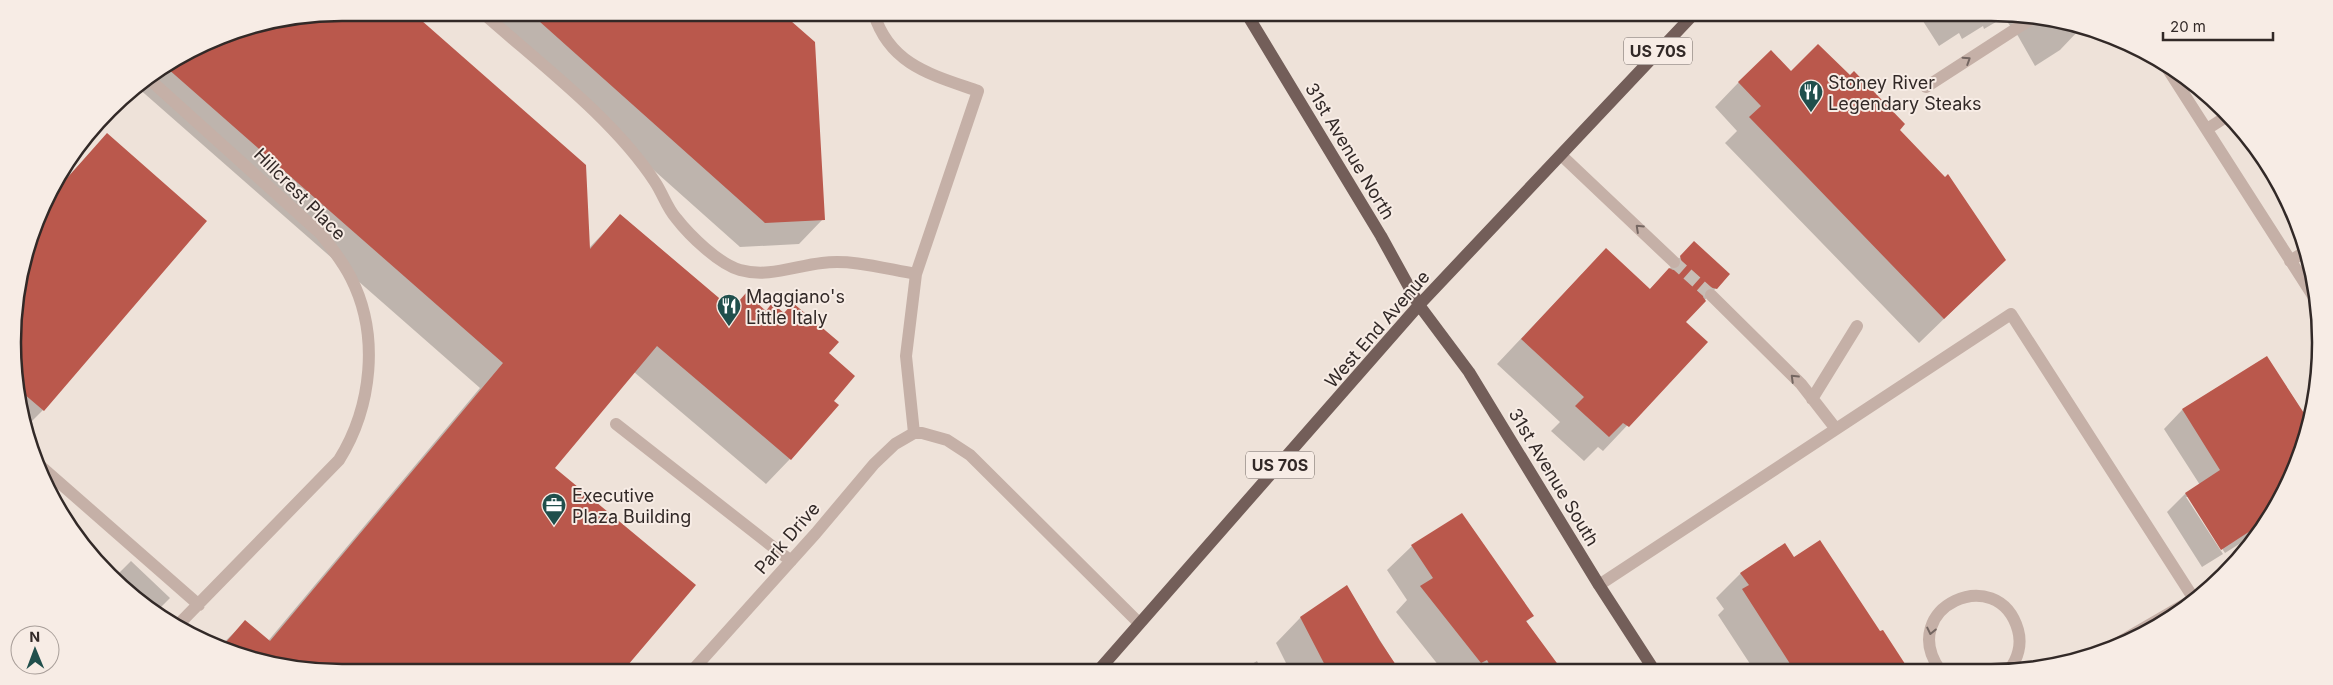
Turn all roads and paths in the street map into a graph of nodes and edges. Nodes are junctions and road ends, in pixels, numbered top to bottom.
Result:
1 (492, 21) edge
2 (876, 21) edge
3 (1251, 21) edge
4 (1687, 21) edge
5 (2024, 23) edge
6 (2175, 79) edge
7 (154, 83) edge
8 (1926, 87) dead end
9 (2222, 119) edge
10 (2207, 129) junction
11 (1561, 155) junction
12 (2300, 255) edge
13 (2290, 261) junction
14 (1674, 262) tunnel mouth
15 (916, 274) junction
16 (2307, 288) edge
17 (1711, 295) tunnel mouth
18 (1419, 305) junction
19 (1857, 326) dead end
20 (1812, 399) junction
21 (616, 424) dead end
22 (1836, 429) junction
23 (914, 433) junction
24 (49, 473) edge
25 (791, 561) junction
26 (1599, 585) junction
27 (2190, 593) edge
28 (199, 605) junction
29 (182, 621) edge
30 (1139, 623) junction
31 (2013, 663) edge
32 (698, 664) edge
33 (1104, 664) edge
34 (1650, 664) edge
35 (1937, 664) edge

1 - 15 street
2 - 15 street
3 - 18 main road, 31st Avenue North
4 - 11 main road, West End Avenue / US 70S
8 -> 5 street
6 - 10 street
7 - 28 street, Hillcrest Place
9 - 10 street
10 - 13 street
14 -> 11 street
11 - 18 main road, West End Avenue / US 70S
12 - 13 street
13 - 16 street
15 - 23 street
20 -> 17 street
18 - 26 main road, 31st Avenue South
18 - 30 main road, West End Avenue / US 70S
19 - 20 street
20 - 22 street
21 - 25 street
22 - 26 street
22 - 27 street
23 - 25 street, Park Drive
23 - 30 street
24 - 28 street
25 - 32 street, Park Drive
26 - 34 main road, 31st Avenue South
28 - 29 street, Hillcrest Place
30 - 33 main road, West End Avenue / US 70S
31 -> 35 street

